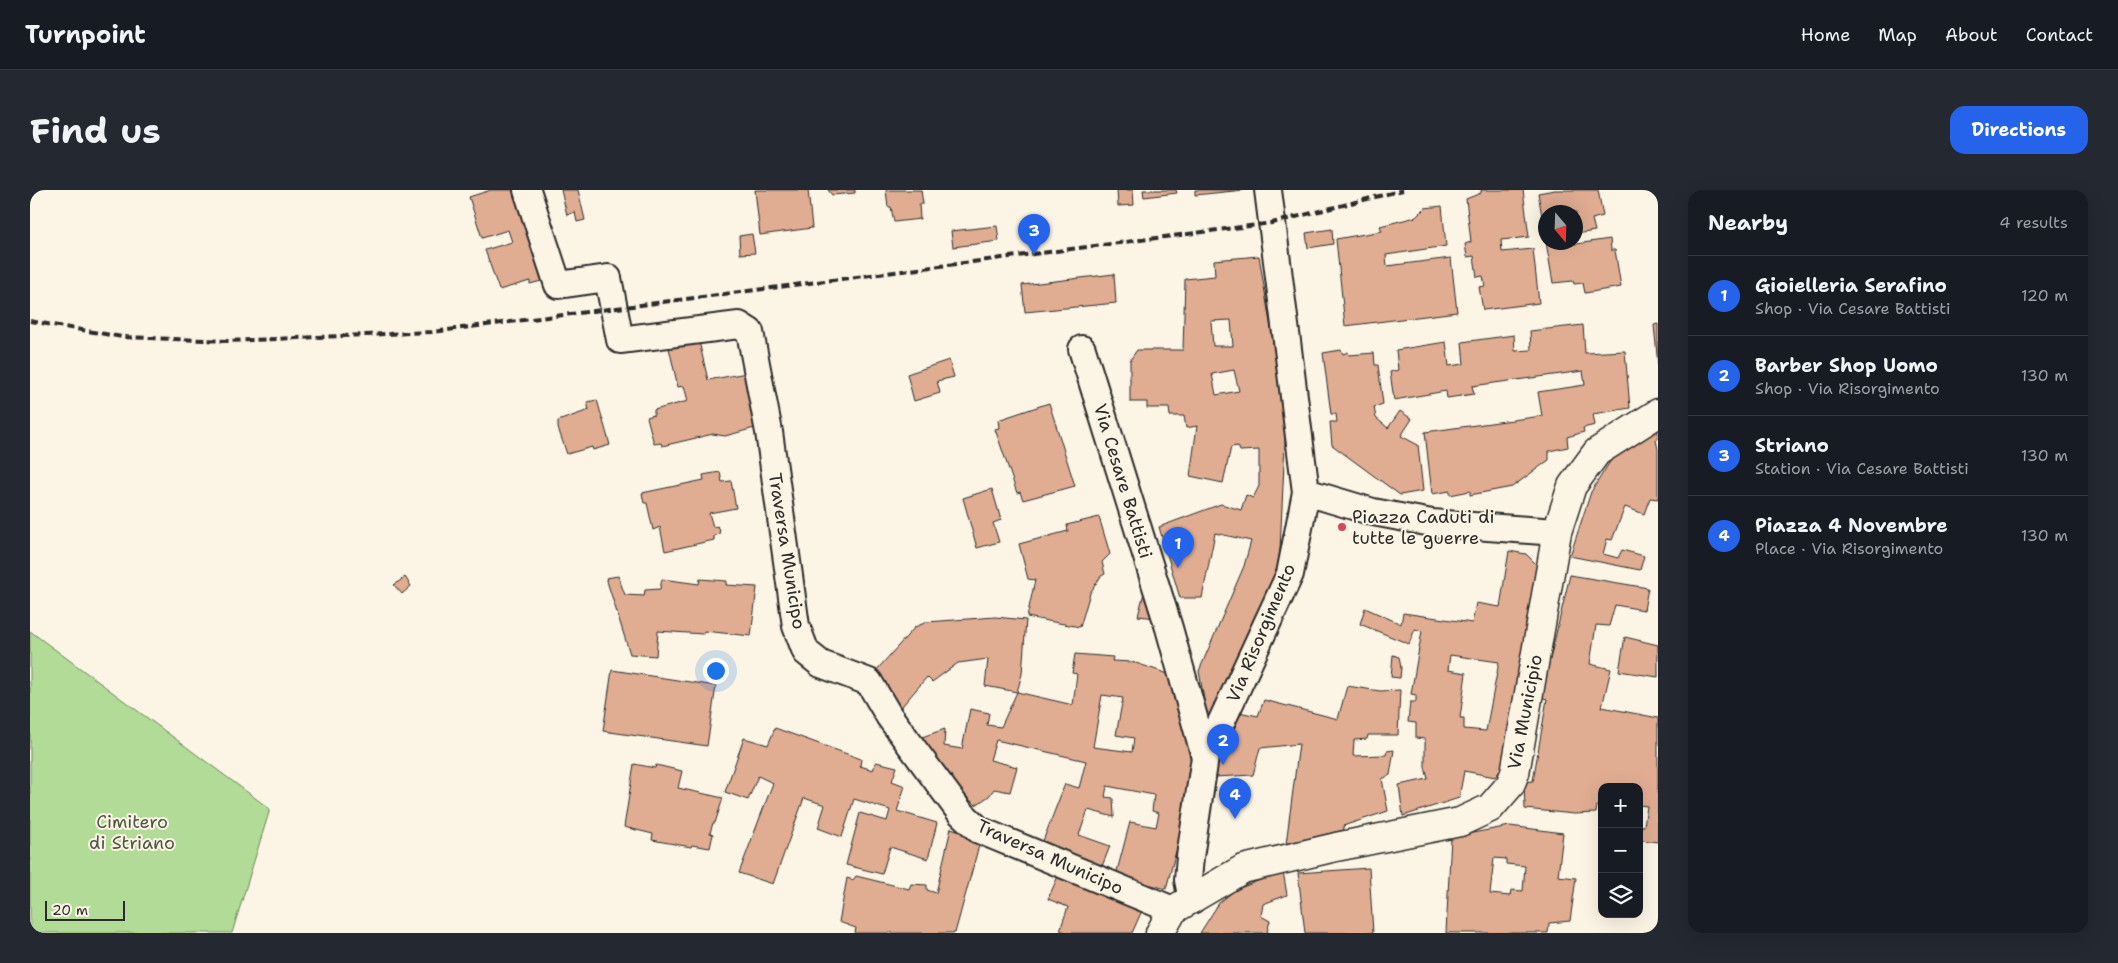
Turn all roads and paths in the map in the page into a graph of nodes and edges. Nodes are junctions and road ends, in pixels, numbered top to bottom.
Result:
1 (527, 190) edge
2 (1268, 190) edge
3 (1082, 349) dead end
4 (1651, 417) edge
5 (1306, 492) junction
6 (1557, 532) junction
7 (1204, 757) junction
8 (1175, 914) edge

1 - 8 street, Traversa Municipo
2 - 5 street, Via Risorgimento
3 - 7 street, Via Cesare Battisti
4 - 6 main road, Via Municipio
5 - 6 street
5 - 7 street, Via Risorgimento
6 - 8 main road, Via Municipio
7 - 8 street, Via Risorgimento

